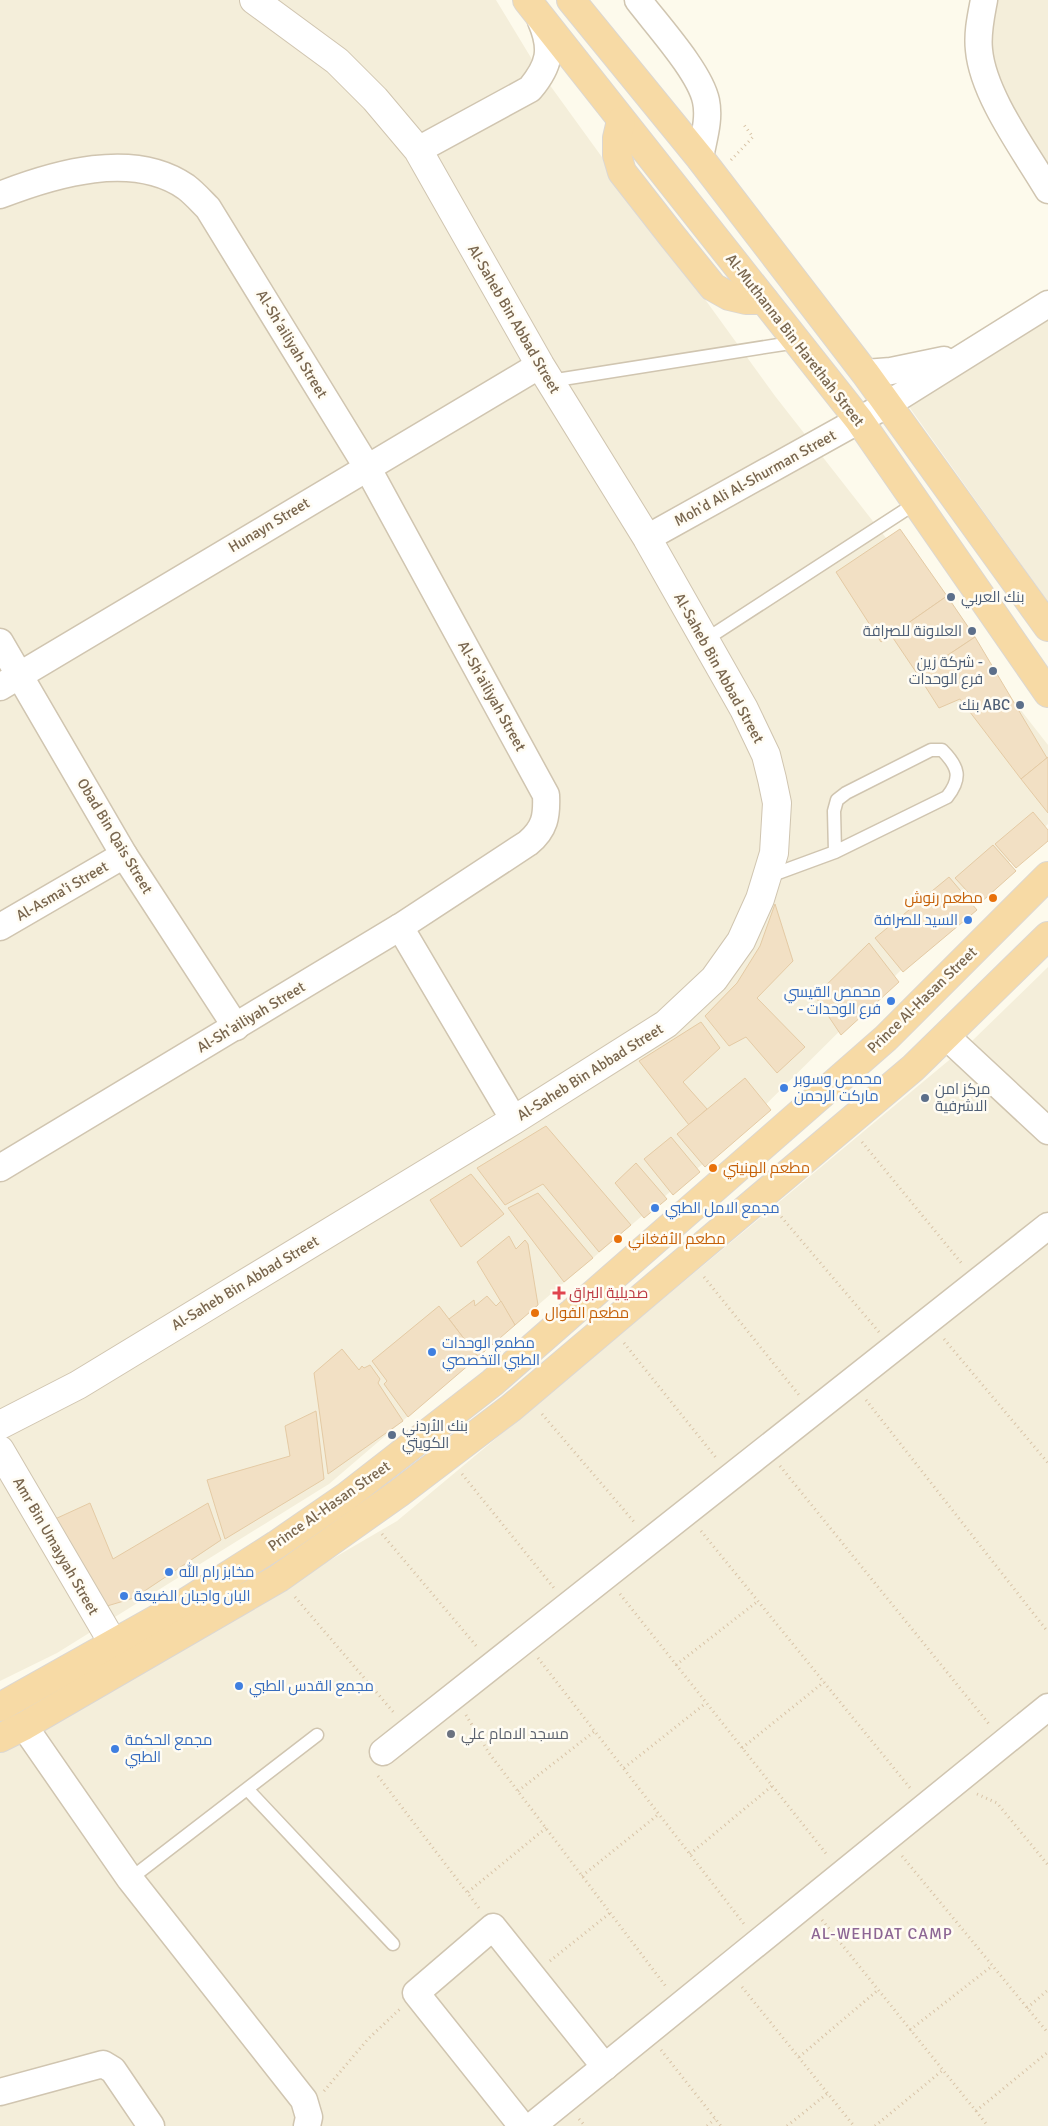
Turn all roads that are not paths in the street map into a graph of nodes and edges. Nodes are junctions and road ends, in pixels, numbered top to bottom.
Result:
1 (254, 0) edge
2 (572, 0) edge
3 (638, 0) edge
4 (984, 0) edge
5 (534, 10) edge
6 (418, 150) junction
7 (707, 168) junction
8 (1048, 190) edge
9 (0, 195) edge
10 (1048, 304) edge
11 (797, 342) junction
12 (966, 354) junction
13 (545, 373) junction
14 (865, 373) junction
15 (888, 404) junction
16 (859, 420) junction
17 (367, 467) junction
18 (916, 503) junction
19 (647, 538) junction
20 (1048, 627) edge
21 (705, 640) junction
22 (0, 642) edge
23 (10, 681) edge
24 (1048, 693) edge
25 (835, 852) junction
26 (124, 855) junction
27 (1048, 876) edge
28 (767, 877) junction
29 (0, 927) edge
30 (400, 927) junction
31 (1048, 936) edge
32 (236, 1026) junction
33 (947, 1037) junction
34 (886, 1038) junction
35 (913, 1068) junction
36 (514, 1120) junction
37 (1048, 1131) edge
38 (0, 1168) edge
39 (1048, 1226) edge
40 (0, 1425) edge
41 (0, 1450) edge
42 (113, 1643) junction
43 (0, 1707) edge
44 (1048, 1707) edge
45 (12, 1732) edge
46 (317, 1735) dead end
47 (383, 1752) road end
48 (248, 1790) junction
49 (130, 1879) junction
50 (393, 1944) dead end
51 (605, 2067) junction
52 (0, 2092) edge
53 (308, 2118) edge
54 (151, 2126) edge
55 (522, 2126) edge
56 (532, 2126) edge

1 - 6 street, Al-Saheb Bin Abbad Street
2 - 7 highway
3 - 7 street
4 - 8 street
5 - 6 street
5 - 11 highway, Al-Muthanna Bin Harethah Street
6 - 13 street, Al-Saheb Bin Abbad Street
7 - 14 highway
9 - 17 street, Al-Sh'ailiyah Street
10 - 12 street, Moh'd Ali Al-Shurman Street
11 - 13 lane
11 - 16 highway, Al-Muthanna Bin Harethah Street
12 - 14 street
12 - 15 street, Moh'd Ali Al-Shurman Street
13 - 17 street, Hunayn Street
13 - 19 street, Al-Saheb Bin Abbad Street
14 - 15 highway
15 - 16 street, Moh'd Ali Al-Shurman Street
15 - 20 highway
16 - 18 highway, Al-Muthanna Bin Harethah Street
16 - 19 street, Moh'd Ali Al-Shurman Street
17 - 23 street, Hunayn Street
17 - 30 street, Al-Sh'ailiyah Street
18 - 21 lane
18 - 24 highway, Al-Muthanna Bin Harethah Street
19 - 21 street, Al-Saheb Bin Abbad Street
21 - 28 street, Al-Saheb Bin Abbad Street
22 - 23 street, Obad Bin Qais Street
23 - 26 street, Obad Bin Qais Street
25 - 25 lane
25 - 28 lane
26 - 29 street, Al-Asma'i Street
26 - 32 street, Obad Bin Qais Street
27 - 34 highway, Prince Al-Hasan Street
28 - 36 street, Al-Saheb Bin Abbad Street
30 - 32 street, Al-Sh'ailiyah Street
30 - 36 street
31 - 33 highway, Prince Al-Hasan Street
32 - 38 street, Al-Sh'ailiyah Street
33 - 35 highway, Prince Al-Hasan Street
33 - 37 street
34 - 35 highway
34 - 42 highway, Prince Al-Hasan Street
35 - 45 highway, Prince Al-Hasan Street
36 - 40 street, Al-Saheb Bin Abbad Street
39 - 47 street
41 - 42 street, Amr Bin Umayyah Street
42 - 43 highway, Prince Al-Hasan Street
44 - 51 street
45 - 49 street
46 - 48 lane
48 - 49 lane
48 - 50 lane
49 - 53 street
51 - 55 street
51 - 56 street
52 - 54 street

